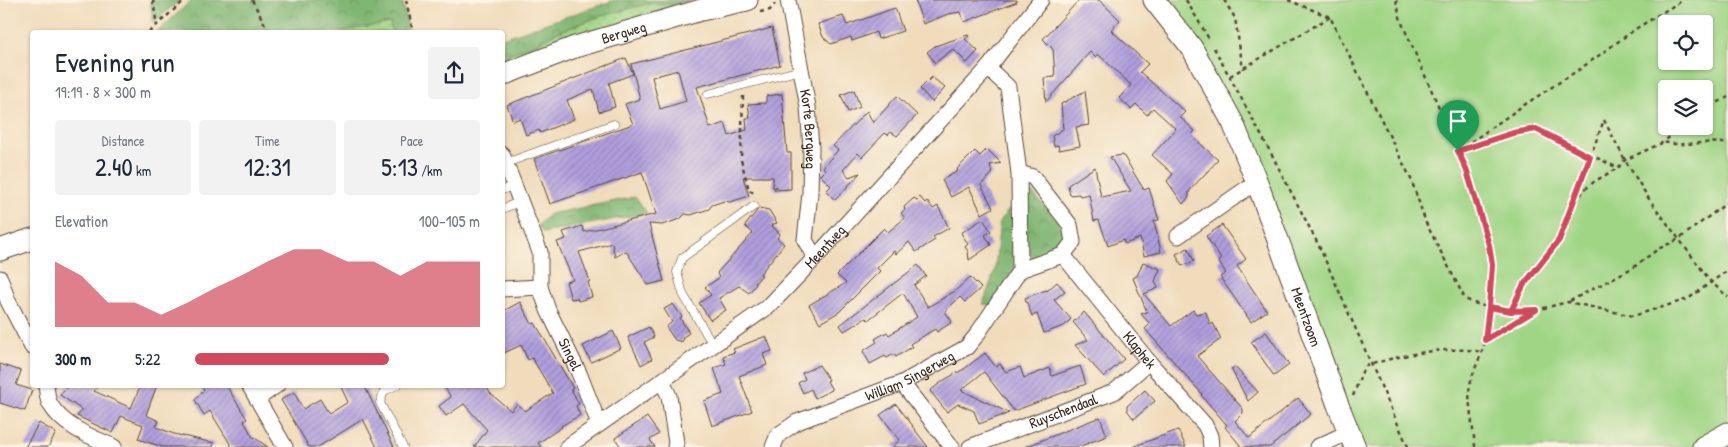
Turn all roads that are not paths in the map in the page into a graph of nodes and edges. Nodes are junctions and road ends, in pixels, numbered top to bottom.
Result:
1 (747, 0) edge
2 (788, 0) edge
3 (1041, 0) edge
4 (1154, 0) edge
5 (988, 68) junction
6 (801, 70) junction
7 (505, 74) edge
8 (708, 94) dead end
9 (614, 124) dead end
10 (505, 159) edge
11 (505, 165) edge
12 (1019, 173) junction
13 (1258, 185) junction
14 (509, 187) edge
15 (522, 201) junction
16 (754, 206) road end
17 (505, 208) edge
18 (1178, 236) dead end
19 (30, 240) edge
20 (0, 250) edge
21 (1063, 255) junction
22 (815, 258) junction
23 (1020, 270) junction
24 (0, 278) edge
25 (540, 286) junction
26 (505, 289) edge
27 (4, 304) edge
28 (30, 344) edge
29 (712, 345) junction
30 (1149, 362) junction
31 (662, 381) junction
32 (902, 383) junction
33 (47, 388) edge
34 (250, 388) edge
35 (273, 388) edge
36 (391, 388) edge
37 (257, 399) junction
38 (600, 424) junction
39 (1728, 433) edge
40 (1352, 440) edge
41 (114, 447) edge
42 (285, 447) edge
43 (403, 447) edge
44 (567, 447) edge
45 (675, 447) edge
46 (773, 447) edge
47 (952, 447) edge
48 (970, 447) edge
49 (1211, 447) edge
50 (1317, 447) edge
51 (1702, 447) edge

1 - 7 street, Bergweg
2 - 6 street, Korte Bergweg
3 - 5 street, Meentweg
4 - 13 street, Meentzoom
5 - 12 street
5 - 22 street, Meentweg
6 - 8 lane
6 - 22 street, Korte Bergweg
9 - 10 lane
11 - 14 street, Singel
12 - 21 street
12 - 23 street
13 - 18 street
13 - 40 street, Meentzoom
14 - 15 street, Singel
15 - 17 lane
15 - 25 street, Singel
16 - 29 lane
19 - 20 street
21 - 23 street
21 - 30 street, Klaphek
22 - 29 street, Meentweg
23 - 32 street, William Singerweg
24 - 27 street
25 - 26 street
25 - 38 street, Singel
27 - 28 street
29 - 31 street, Meentweg
30 - 48 street, Ruyschendaal
30 - 49 street, Klaphek
31 - 38 street, Meentweg
31 - 45 street
32 - 46 street, William Singerweg
32 - 47 street
33 - 41 street
34 - 37 street
35 - 37 street
36 - 43 lane
37 - 42 street
38 - 44 street, Meentweg
39 - 51 street
40 - 50 street

